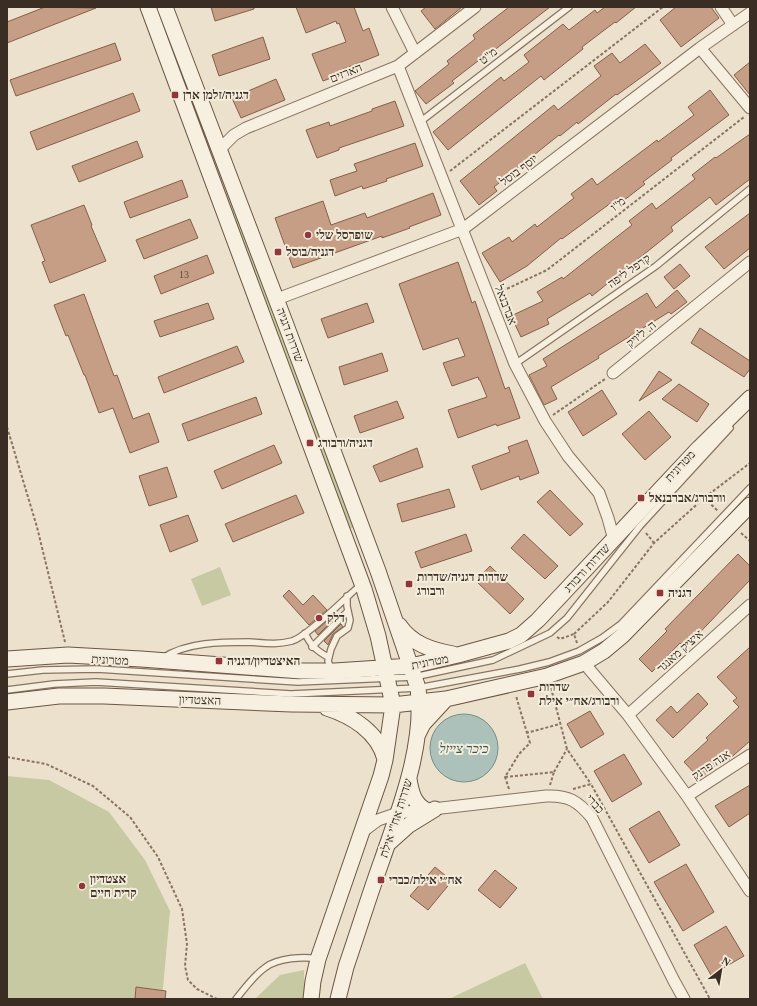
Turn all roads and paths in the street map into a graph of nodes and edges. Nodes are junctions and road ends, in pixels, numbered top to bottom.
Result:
1 (148, 7) edge
2 (165, 7) edge
3 (392, 7) edge
4 (475, 7) edge
5 (569, 7) edge
6 (663, 7) edge
7 (721, 7) edge
8 (750, 13) edge
9 (733, 25) junction
10 (700, 48) junction
11 (415, 53) junction
12 (398, 66) junction
13 (747, 113) edge
14 (420, 122) junction
15 (220, 149) junction
16 (442, 177) junction
17 (750, 189) edge
18 (463, 229) junction
19 (750, 262) edge
20 (489, 297) junction
21 (277, 299) junction
22 (515, 364) junction
23 (613, 373) joint
24 (750, 398) edge
25 (545, 420) junction
26 (735, 422) dead end
27 (7, 427) edge
28 (750, 463) edge
29 (750, 488) edge
30 (704, 498) junction
31 (750, 505) edge
32 (723, 516) junction
33 (640, 526) junction
34 (614, 540) junction
35 (654, 543) junction
36 (364, 589) junction
37 (348, 596) junction
38 (750, 605) edge
39 (348, 611) junction
40 (394, 619) junction
41 (306, 633) junction
42 (550, 633) junction
43 (574, 634) junction
44 (378, 636) junction
45 (312, 647) junction
46 (68, 654) junction
47 (458, 656) junction
48 (328, 657) junction
49 (582, 657) junction
50 (7, 659) edge
51 (159, 660) junction
52 (354, 670) junction
53 (336, 671) junction
54 (7, 674) edge
55 (547, 676) junction
56 (388, 678) junction
57 (415, 683) junction
58 (512, 684) junction
59 (7, 690) edge
60 (446, 699) junction
61 (7, 702) edge
62 (317, 705) junction
63 (393, 705) junction
64 (628, 715) junction
65 (560, 724) junction
66 (526, 733) junction
67 (416, 737) junction
68 (567, 750) junction
69 (750, 755) edge
70 (7, 757) edge
71 (385, 760) junction
72 (554, 772) junction
73 (505, 777) junction
74 (409, 779) junction
75 (591, 784) junction
76 (569, 790) dead end
77 (546, 796) junction
78 (687, 796) junction
79 (512, 800) junction
80 (430, 810) junction
81 (398, 813) junction
82 (362, 832) junction
83 (387, 844) junction
84 (749, 887) edge
85 (318, 959) junction
86 (217, 999) edge
87 (236, 999) edge
88 (311, 999) edge
89 (338, 999) edge
90 (684, 999) edge
91 (710, 999) edge

1 - 36 main road, שדרות דגניה
2 - 15 main road, שדרות דגניה
3 - 11 street
4 - 11 street, הארזים
5 - 14 lane, מ"ט
6 - 16 path
7 - 9 street
8 - 9 street, יוסף בוסל
9 - 10 street, יוסף בוסל
10 - 13 street
10 - 18 street, יוסף בוסל
11 - 12 street, הארזים
12 - 14 street, אברבנאל
12 - 15 street, הארזים
13 - 20 path, מ"ו
14 - 16 street, אברבנאל
15 - 21 main road, שדרות דגניה
16 - 18 street, אברבנאל
17 - 22 lane, קרפל ליפה
18 - 20 street, אברבנאל
18 - 21 street, יוסף בוסל
19 - 23 street, ה. ליויק
20 - 22 street, אברבנאל
21 - 40 main road, שדרות דגניה
22 - 25 street, אברבנאל
23 - 25 path
24 - 34 main road, שדרות ורבורג
25 - 34 street, אברבנאל
26 - 33 lane, מטרונית
27 - 46 path
28 - 30 path
29 - 32 lane, מטרונית
30 - 32 path
30 - 35 path
31 - 49 main road, שדרות ורבורג
32 - 49 lane, מטרונית
33 - 35 path
33 - 42 lane, מטרונית
34 - 47 main road, שדרות ורבורג
35 - 43 path
36 - 37 lane
36 - 44 main road, שדרות דגניה
37 - 39 lane
37 - 41 lane
38 - 64 street, איציק מאנגר
39 - 45 lane
39 - 48 lane
40 - 47 main road
40 - 57 main road, שדרות דגניה
41 - 45 lane
41 - 51 lane
42 - 43 path
42 - 57 lane, מטרונית
43 - 49 path
44 - 52 main road
44 - 56 main road, שדרות דגניה
45 - 48 lane
46 - 50 main road
46 - 51 main road
47 - 57 main road, שדרות ורבורג
48 - 53 lane
49 - 55 main road, שדרות ורבורג
49 - 57 lane, מטרונית
49 - 64 street
51 - 53 main road
52 - 53 main road
52 - 56 main road
54 - 56 lane, מטרונית
55 - 58 main road, שדרות ורבורג
55 - 65 path
56 - 57 main road, שדרות ורבורג
56 - 57 lane, מטרונית
56 - 59 lane, מטרונית
56 - 63 main road, שדרות דגניה
57 - 60 main road, שדרות ורבורג
57 - 63 main road, שדרות ורבורג
57 - 67 main road, שדרות אח"י אילת
58 - 60 main road, שדרות ורבורג
58 - 66 path
60 - 67 main road
61 - 62 main road, האצטדיון
62 - 63 main road, האצטדיון
62 - 71 main road
63 - 71 main road
64 - 78 street
65 - 66 path
65 - 68 path
66 - 73 path
67 - 74 main road, שדרות אח"י אילת
68 - 72 path
68 - 75 path
69 - 78 street, אנה פרנק
70 - 86 path
71 - 82 main road
72 - 73 path
72 - 77 path
73 - 79 path
74 - 80 main road
74 - 81 main road, שדרות אח"י אילת
75 - 76 path
75 - 91 path
77 - 79 street, כברי
77 - 90 street, כברי
78 - 84 street
79 - 80 street, כברי
80 - 81 street, כברי
80 - 83 main road
81 - 82 street, כברי
81 - 83 main road, שדרות אח"י אילת
82 - 85 main road
83 - 89 main road, שדרות אח"י אילת
85 - 87 lane
85 - 88 main road

